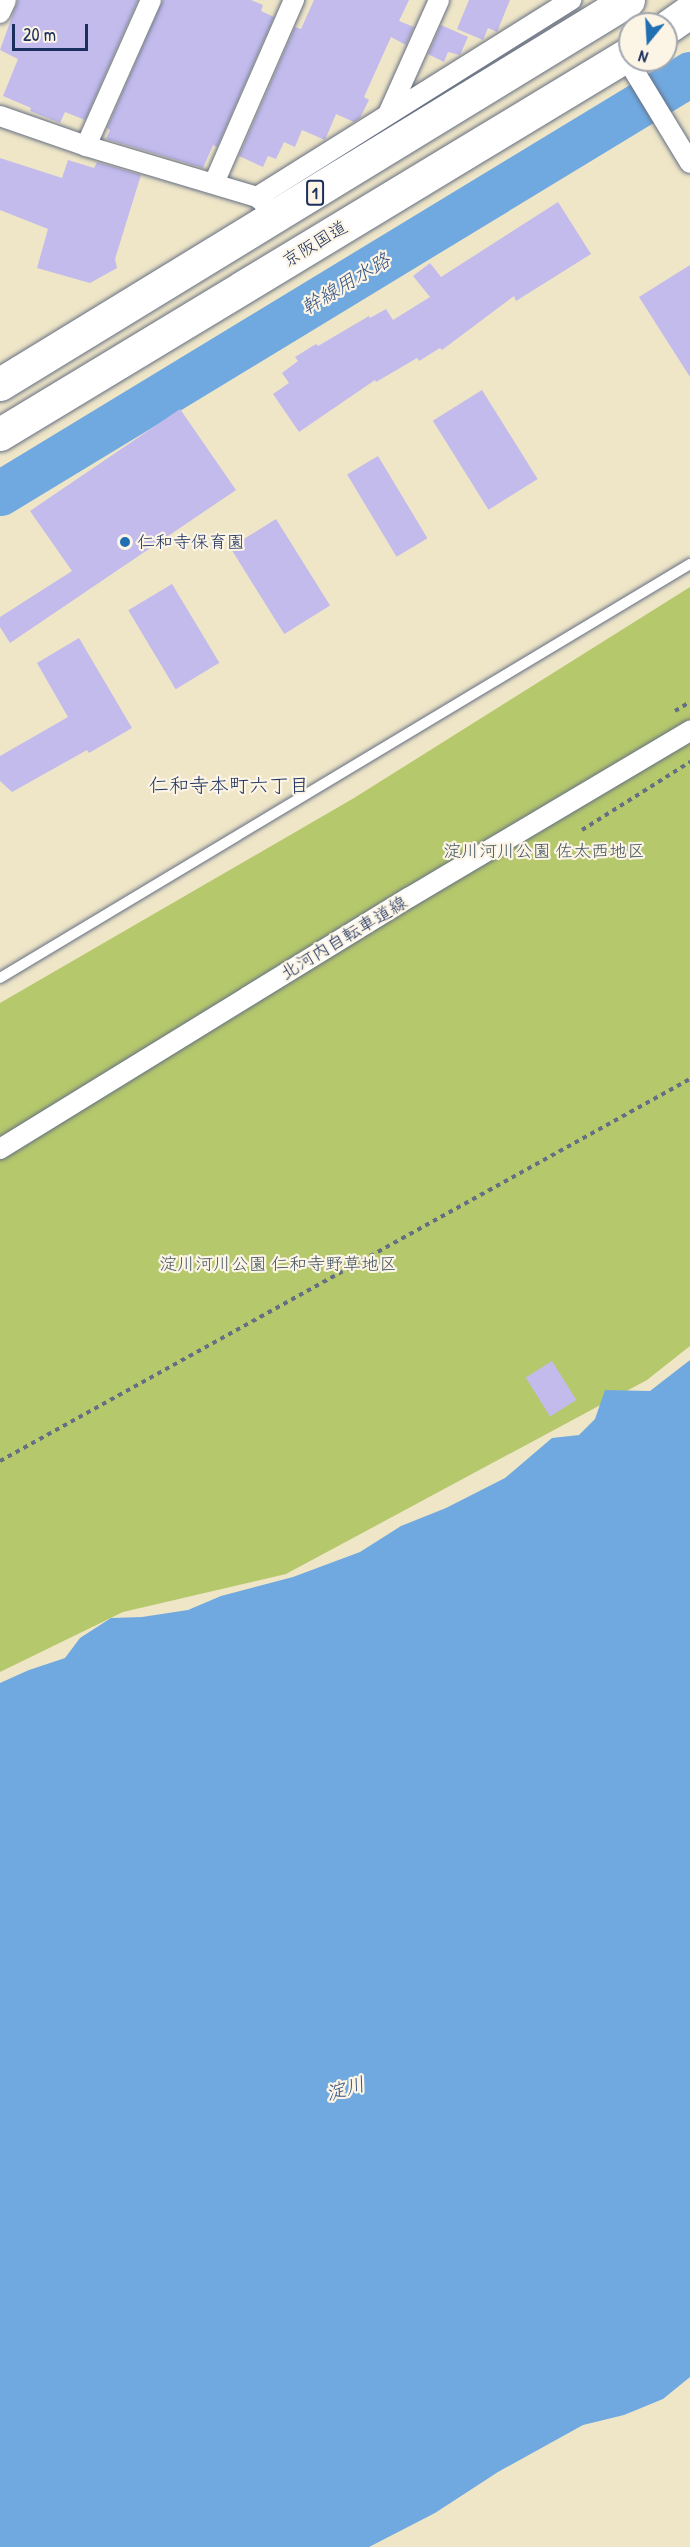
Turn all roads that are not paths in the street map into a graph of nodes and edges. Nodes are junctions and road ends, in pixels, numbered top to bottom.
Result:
1 (6, 0) edge
2 (151, 0) edge
3 (294, 0) edge
4 (440, 0) edge
5 (571, 0) edge
6 (628, 0) edge
7 (0, 13) edge
8 (618, 72) edge
9 (636, 72) edge
10 (389, 112) junction
11 (0, 116) edge
12 (86, 146) junction
13 (690, 163) edge
14 (214, 183) junction
15 (267, 206) junction
16 (0, 384) edge
17 (0, 434) edge
18 (690, 564) edge
19 (690, 731) edge
20 (0, 978) edge
21 (0, 1149) edge

1 - 7 street
2 - 12 street
3 - 14 street
4 - 10 street
5 - 10 street
6 - 15 highway, 1
8 - 17 highway, 京阪国道
9 - 13 street
10 - 15 street
11 - 12 street
12 - 14 street
14 - 15 street
15 - 16 highway, 1
18 - 20 lane
19 - 21 street, 北河内自転車道線

